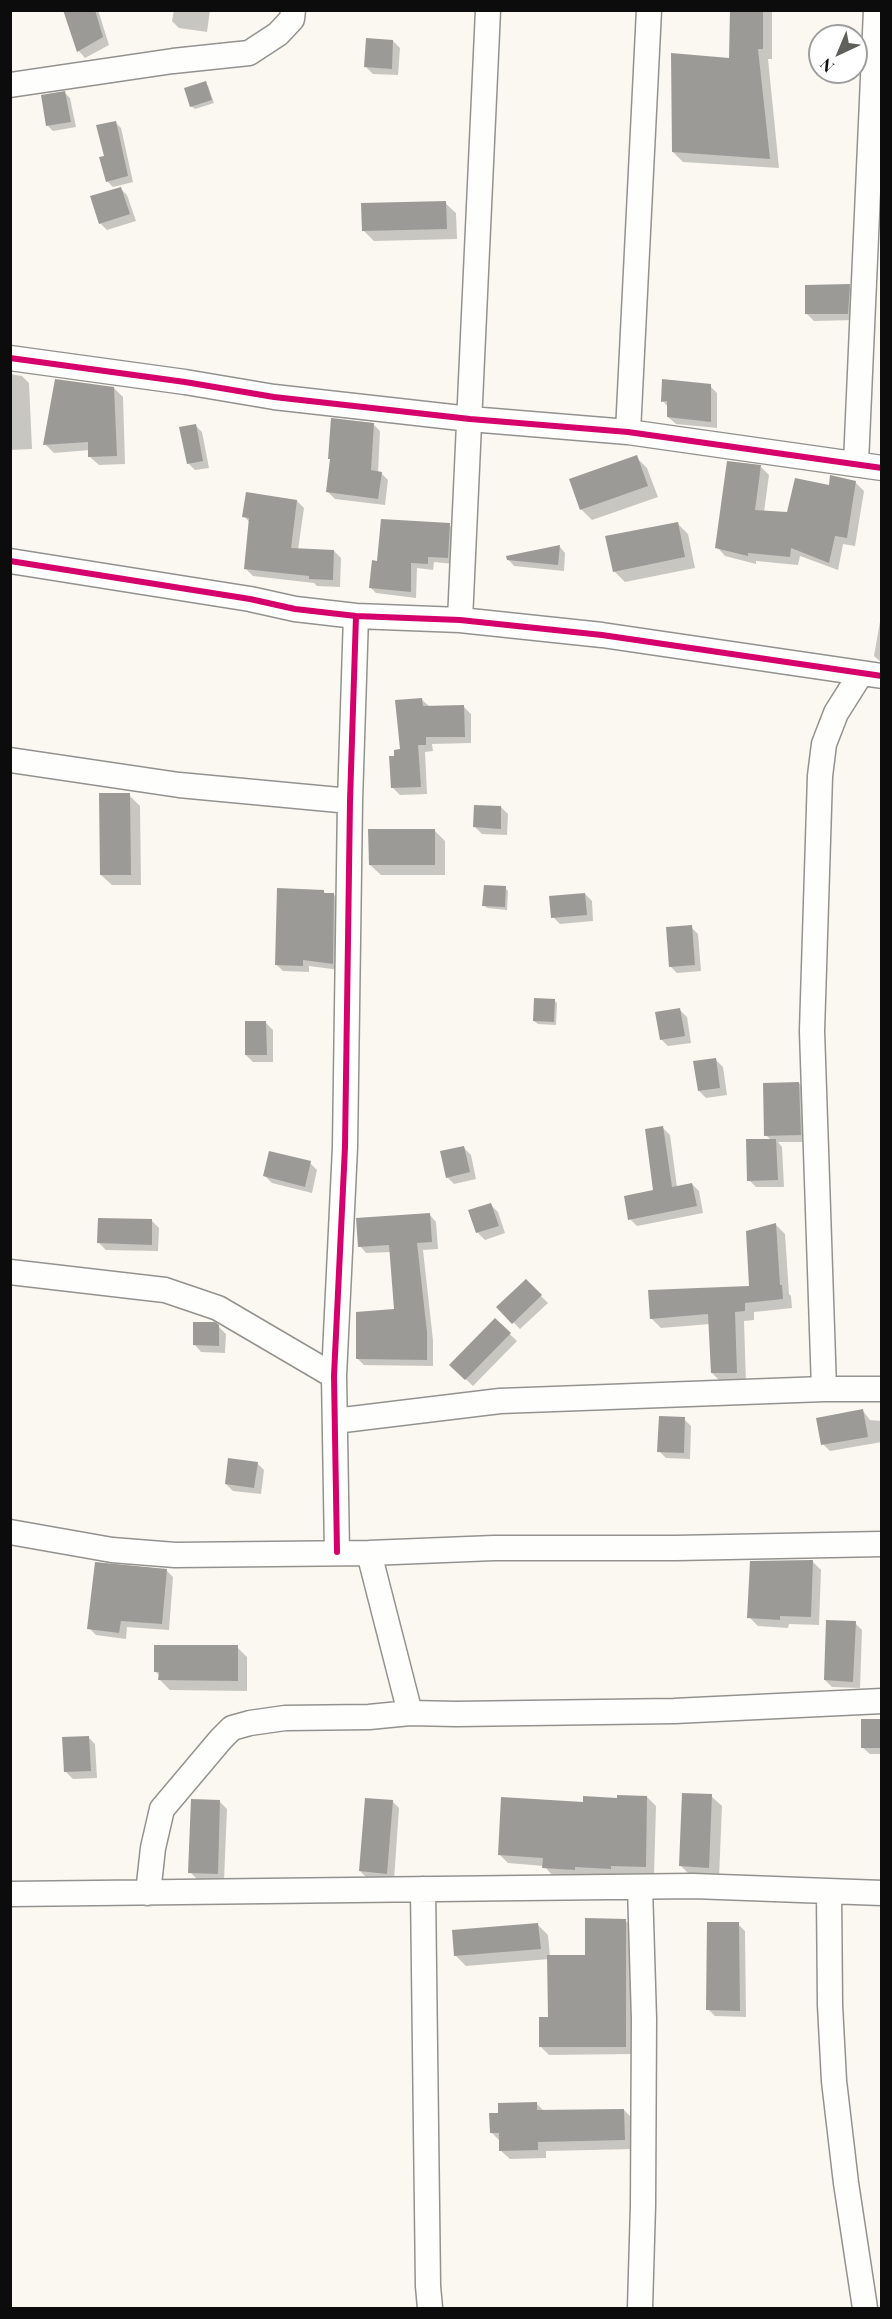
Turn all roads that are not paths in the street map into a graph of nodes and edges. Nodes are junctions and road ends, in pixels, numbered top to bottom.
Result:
1 (293, 10) edge
2 (488, 10) edge
3 (649, 10) edge
4 (876, 10) edge
5 (10, 85) edge
6 (10, 358) edge
7 (470, 419) junction
8 (628, 432) junction
9 (856, 463) junction
10 (882, 468) edge
11 (10, 561) edge
12 (356, 616) junction
13 (459, 620) junction
14 (871, 675) edge
15 (10, 760) edge
16 (350, 801) junction
17 (10, 1272) edge
18 (334, 1376) junction
19 (824, 1389) junction
20 (882, 1389) edge
21 (336, 1421) junction
22 (10, 1532) edge
23 (882, 1544) edge
24 (338, 1552) junction
25 (369, 1553) junction
26 (882, 1701) edge
27 (410, 1713) junction
28 (640, 1887) junction
29 (423, 1889) junction
30 (147, 1893) junction
31 (829, 1893) junction
32 (882, 1893) edge
33 (10, 1894) edge
34 (430, 2308) edge
35 (640, 2308) edge
36 (865, 2308) edge

1 - 5 street
2 - 7 street
3 - 8 street
4 - 9 street
6 - 7 street
7 - 8 street
7 - 13 street
8 - 9 street
9 - 10 street
11 - 12 street
12 - 13 street
12 - 16 street
13 - 14 street
14 - 19 street
15 - 16 street
16 - 18 street
17 - 18 street
18 - 21 street
19 - 20 street
19 - 21 street
21 - 24 street
22 - 24 street
23 - 25 street
24 - 25 street
25 - 27 street
26 - 27 street
27 - 30 street
28 - 29 street
28 - 31 street
28 - 35 street
29 - 30 street
29 - 34 street
30 - 33 street
31 - 32 street
31 - 36 street

